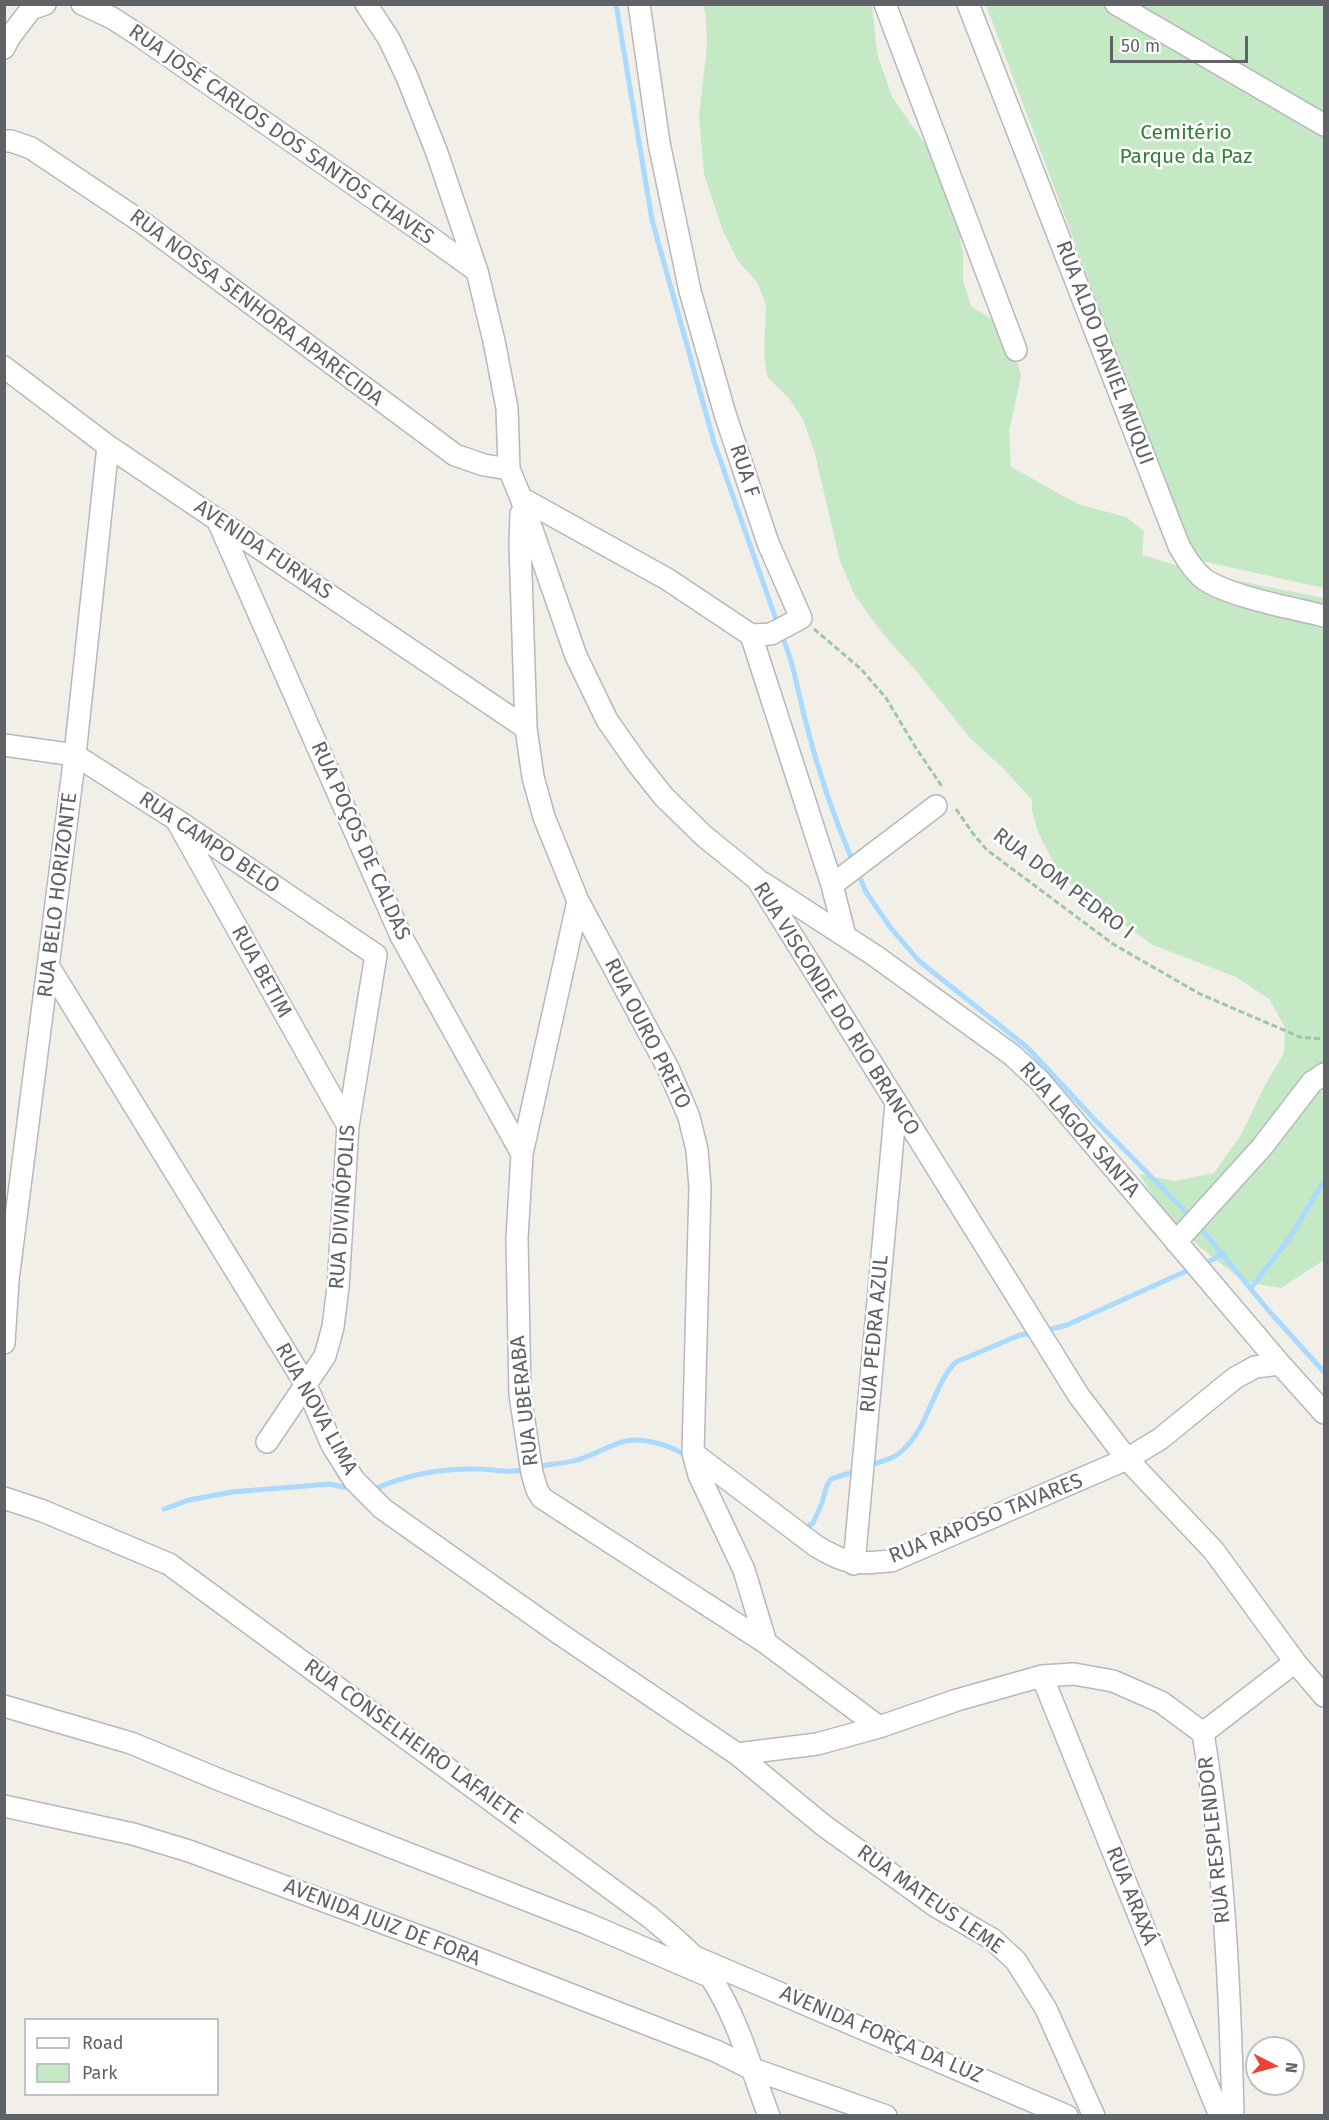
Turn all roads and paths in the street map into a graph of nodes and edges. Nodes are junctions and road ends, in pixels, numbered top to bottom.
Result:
1 (45, 4) edge
2 (82, 4) edge
3 (366, 4) edge
4 (639, 4) edge
5 (885, 4) edge
6 (968, 4) edge
7 (1116, 4) edge
8 (4, 48) edge
9 (1324, 125) edge
10 (4, 141) edge
11 (477, 272) junction
12 (1016, 350) dead end
13 (4, 367) edge
14 (108, 446) junction
15 (509, 469) junction
16 (521, 498) junction
17 (217, 519) junction
18 (1324, 616) edge
19 (801, 618) junction
20 (751, 635) junction
21 (526, 728) junction
22 (4, 745) edge
23 (75, 755) junction
24 (945, 802) junction
25 (175, 819) junction
26 (757, 879) junction
27 (832, 885) junction
28 (578, 901) junction
29 (400, 936) junction
30 (845, 936) junction
31 (376, 955) junction
32 (49, 968) junction
33 (1324, 1039) edge
34 (1324, 1074) edge
35 (896, 1104) junction
36 (348, 1126) junction
37 (522, 1154) junction
38 (1176, 1242) junction
39 (6, 1280) edge
40 (4, 1343) edge
41 (1280, 1364) junction
42 (306, 1385) junction
43 (1324, 1413) edge
44 (267, 1442) dead end
45 (693, 1453) junction
46 (1127, 1459) junction
47 (4, 1498) edge
48 (854, 1564) junction
49 (766, 1643) junction
50 (1295, 1662) junction
51 (1042, 1676) junction
52 (1324, 1696) edge
53 (4, 1706) edge
54 (879, 1727) junction
55 (1203, 1733) junction
56 (737, 1754) junction
57 (4, 1806) edge
58 (694, 1957) junction
59 (710, 1976) junction
60 (750, 2068) junction
61 (769, 2115) edge
62 (886, 2115) edge
63 (1067, 2115) edge
64 (1094, 2115) edge
65 (1220, 2115) edge
66 (1233, 2115) edge

1 - 8 street
2 - 11 street, RUA JOSÉ CARLOS DOS SANTOS CHAVES
3 - 11 street, RUA VISCONDE DO RIO BRANCO
4 - 19 street, RUA F
5 - 12 street
6 - 18 street, RUA ALDO DANIEL MUQUI
7 - 9 street
10 - 15 street, RUA NOSSA SENHORA APARECIDA
11 - 15 street, RUA VISCONDE DO RIO BRANCO
13 - 14 street, AVENIDA FURNAS
14 - 17 street, AVENIDA FURNAS
14 - 23 street, RUA BELO HORIZONTE
15 - 16 street, RUA VISCONDE DO RIO BRANCO
16 - 20 street
16 - 21 street, RUA OURO PRETO
16 - 26 street, RUA VISCONDE DO RIO BRANCO
17 - 21 street, AVENIDA FURNAS
17 - 29 street, RUA POÇOS DE CALDAS
19 - 20 street
19 - 24 path, RUA DOM PEDRO I
20 - 27 street
21 - 28 street, RUA OURO PRETO
22 - 23 street, RUA CAMPO BELO
23 - 25 street, RUA CAMPO BELO
23 - 32 street, RUA BELO HORIZONTE
24 - 27 street
24 - 33 path, RUA DOM PEDRO I
25 - 31 street, RUA CAMPO BELO
25 - 36 street, RUA BETIM
26 - 30 street, RUA LAGOA SANTA
26 - 35 street, RUA VISCONDE DO RIO BRANCO
27 - 30 street
28 - 37 street, RUA UBERABA
28 - 45 street, RUA OURO PRETO
29 - 31 street
29 - 37 street, RUA POÇOS DE CALDAS
30 - 38 street, RUA LAGOA SANTA
31 - 36 street, RUA DIVINÓPOLIS
32 - 39 street, RUA BELO HORIZONTE
32 - 42 street, RUA NOVA LIMA
34 - 38 street
35 - 46 street, RUA VISCONDE DO RIO BRANCO
35 - 48 street, RUA PEDRA AZUL
36 - 42 street, RUA DIVINÓPOLIS
37 - 49 street, RUA UBERABA
38 - 41 street, RUA LAGOA SANTA
39 - 40 street, RUA BELO HORIZONTE
41 - 43 street, RUA LAGOA SANTA
41 - 46 street, RUA RAPOSO TAVARES
42 - 44 street, RUA DIVINÓPOLIS
42 - 56 street, RUA NOVA LIMA
45 - 48 street, RUA RAPOSO TAVARES
45 - 49 street, RUA OURO PRETO
46 - 48 street, RUA RAPOSO TAVARES
46 - 50 street, RUA VISCONDE DO RIO BRANCO
47 - 58 street, RUA CONSELHEIRO LAFAIETE
49 - 54 street, RUA UBERABA
50 - 52 street, RUA VISCONDE DO RIO BRANCO
50 - 55 street
51 - 54 street, RUA RESPLENDOR
51 - 55 street, RUA RESPLENDOR
51 - 65 street, RUA ARAXÁ
53 - 59 street
54 - 56 street, RUA RESPLENDOR
55 - 66 street, RUA RESPLENDOR
56 - 64 street, RUA MATEUS LEME
57 - 60 street, AVENIDA JUIZ DE FORA
58 - 59 street, RUA CONSELHEIRO LAFAIETE
58 - 63 street, AVENIDA FORÇA DA LUZ
59 - 60 street, RUA CONSELHEIRO LAFAIETE
60 - 61 street, RUA CONSELHEIRO LAFAIETE
60 - 62 street, AVENIDA JUIZ DE FORA

